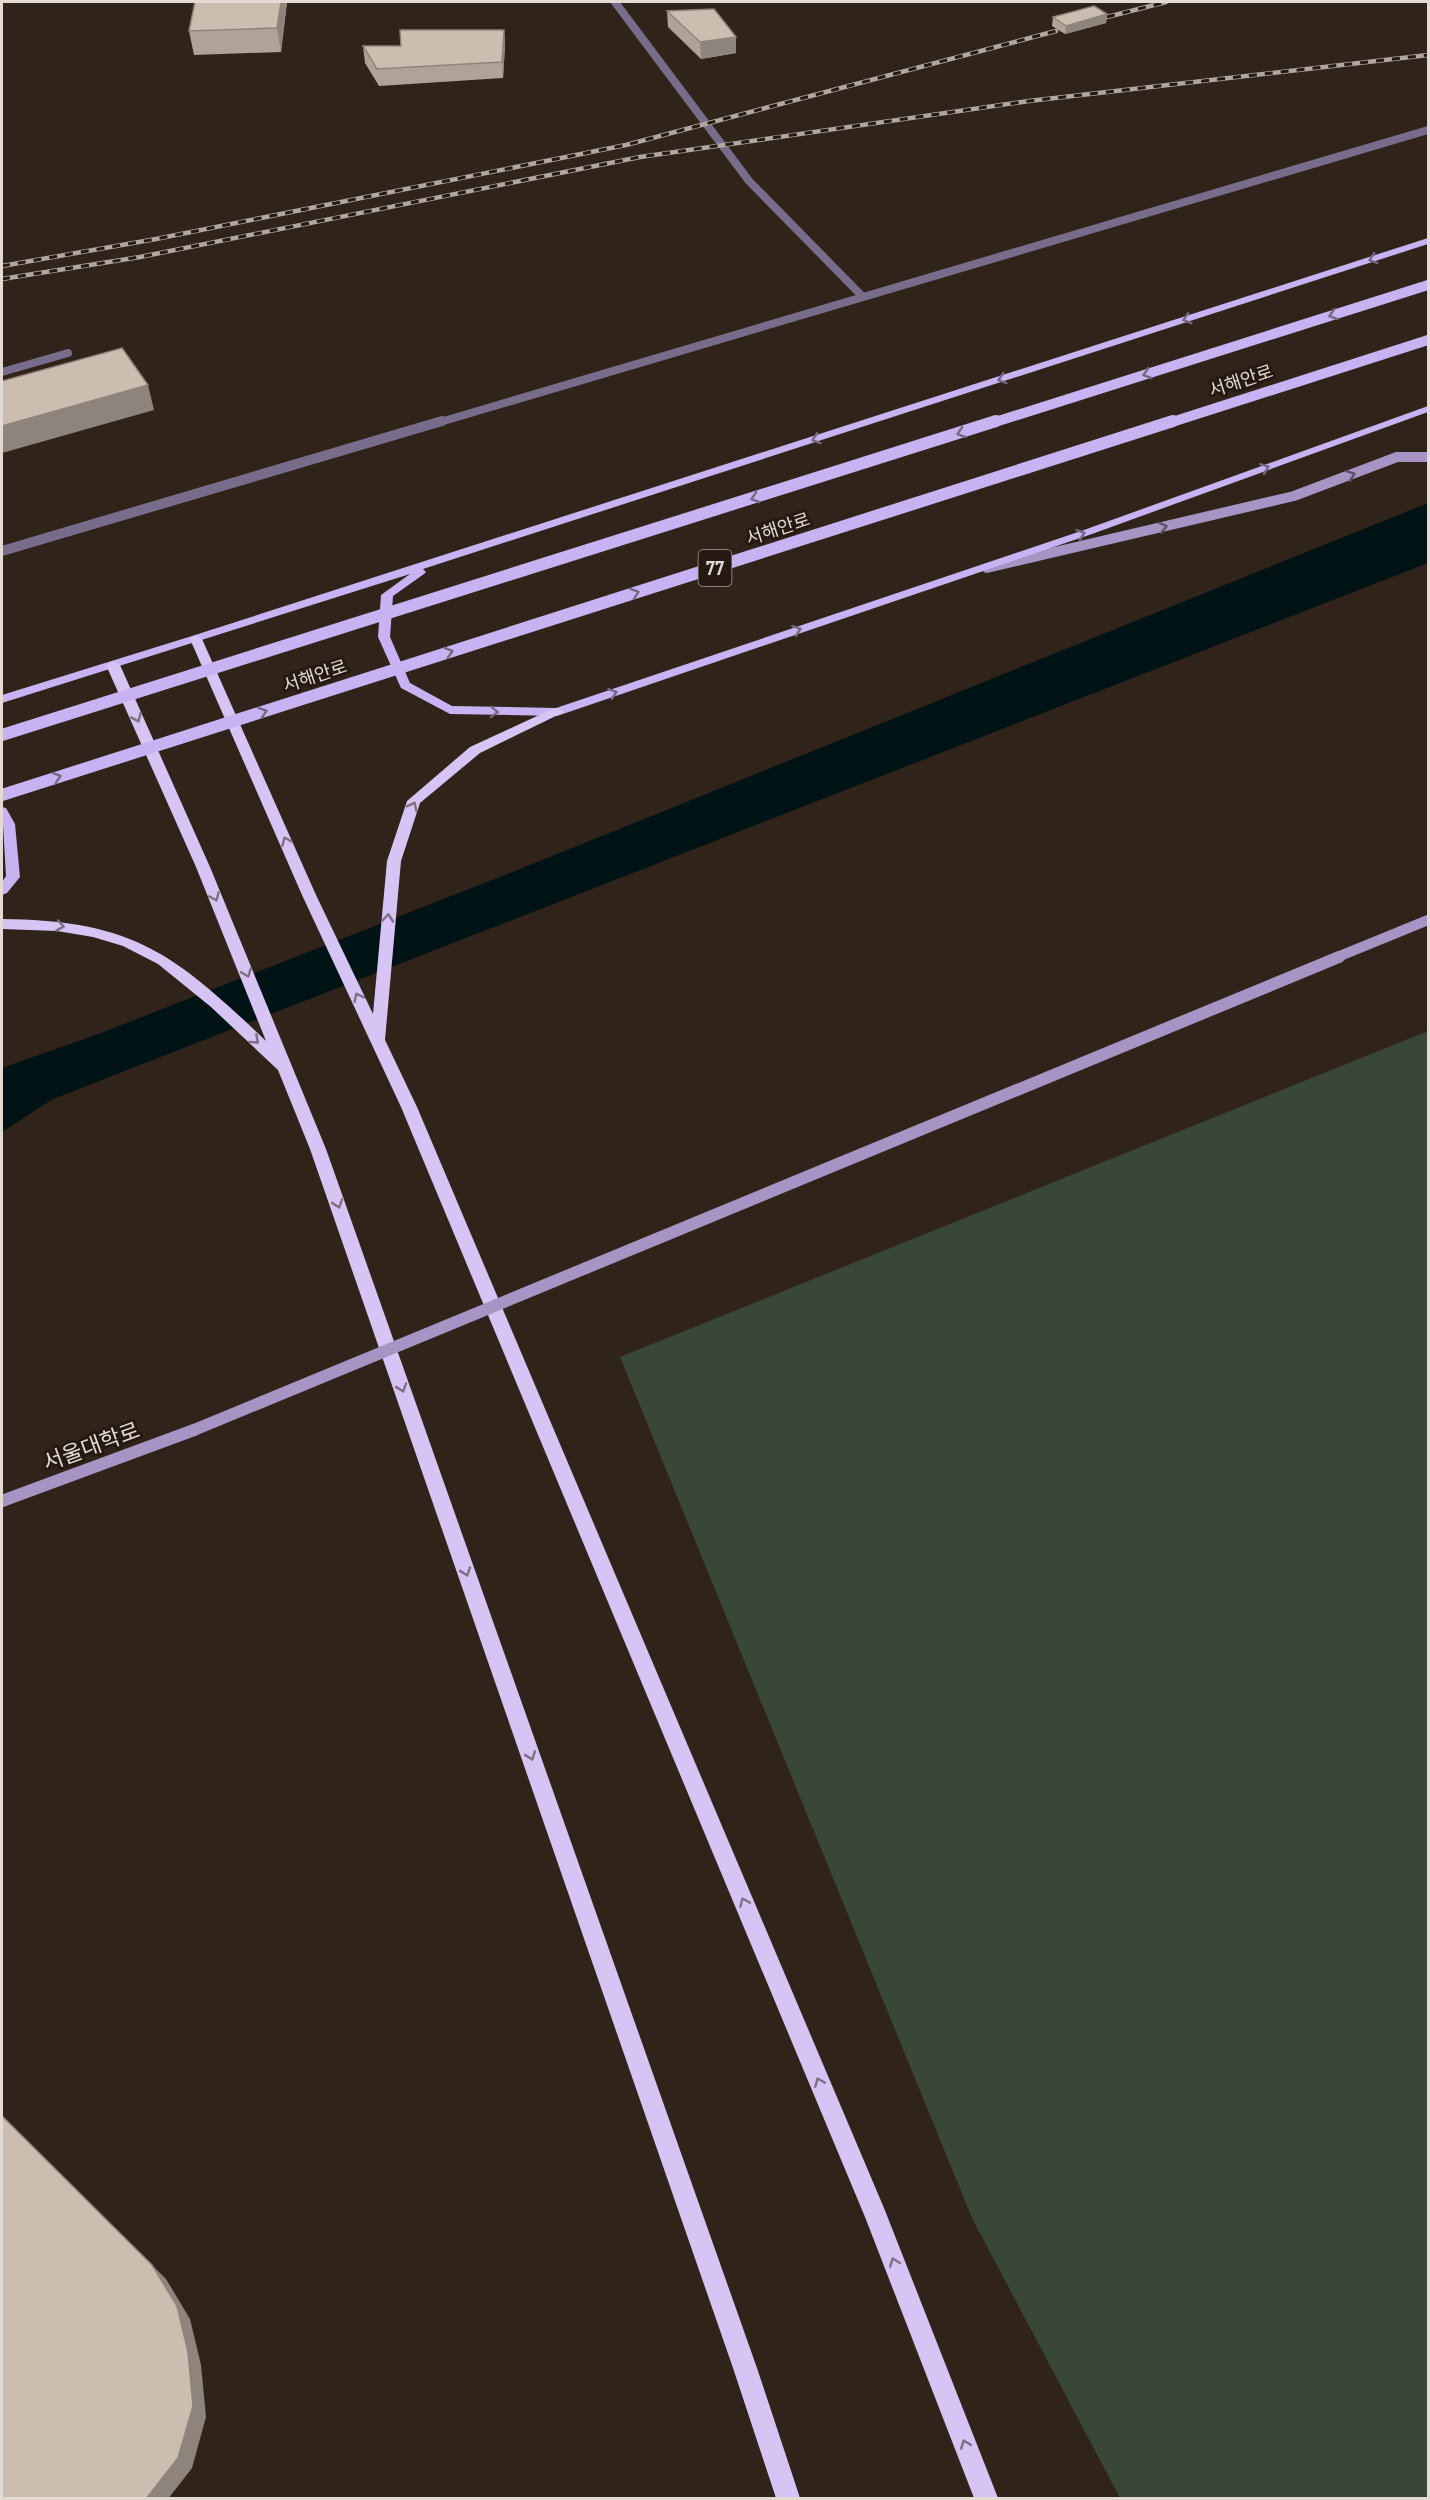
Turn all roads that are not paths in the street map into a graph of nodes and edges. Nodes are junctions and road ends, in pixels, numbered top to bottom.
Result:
1 (615, 2) edge
2 (1428, 130) edge
3 (1428, 241) edge
4 (1428, 285) edge
5 (862, 296) junction
6 (1428, 340) edge
7 (68, 353) dead end
8 (2, 372) edge
9 (1428, 410) edge
10 (1428, 457) edge
11 (2, 551) edge
12 (435, 562) junction
13 (963, 574) junction
14 (196, 639) junction
15 (113, 665) junction
16 (2, 699) edge
17 (557, 712) junction
18 (2, 735) edge
19 (2, 795) edge
20 (2, 811) edge
21 (2, 890) edge
22 (1428, 920) edge
23 (2, 924) edge
24 (378, 1040) junction
25 (285, 1068) junction
26 (2, 1501) edge
27 (788, 2499) edge
28 (986, 2499) edge

1 - 5 lane
2 - 5 lane
3 -> 12 main road
4 -> 18 main road, 서해안로 / 77, bridge
5 - 11 lane
19 -> 6 main road, 서해안로 / 77, bridge
7 - 8 lane
13 -> 9 main road
13 -> 10 main road
12 - 14 main road
12 -> 17 main road
17 -> 13 main road
14 - 15 main road
24 -> 14 highway
15 - 16 main road
15 -> 25 highway
24 -> 17 highway
20 - 21 main road
22 - 26 main road, 서울대학로, bridge
23 -> 25 highway
28 -> 24 highway
25 -> 27 highway

